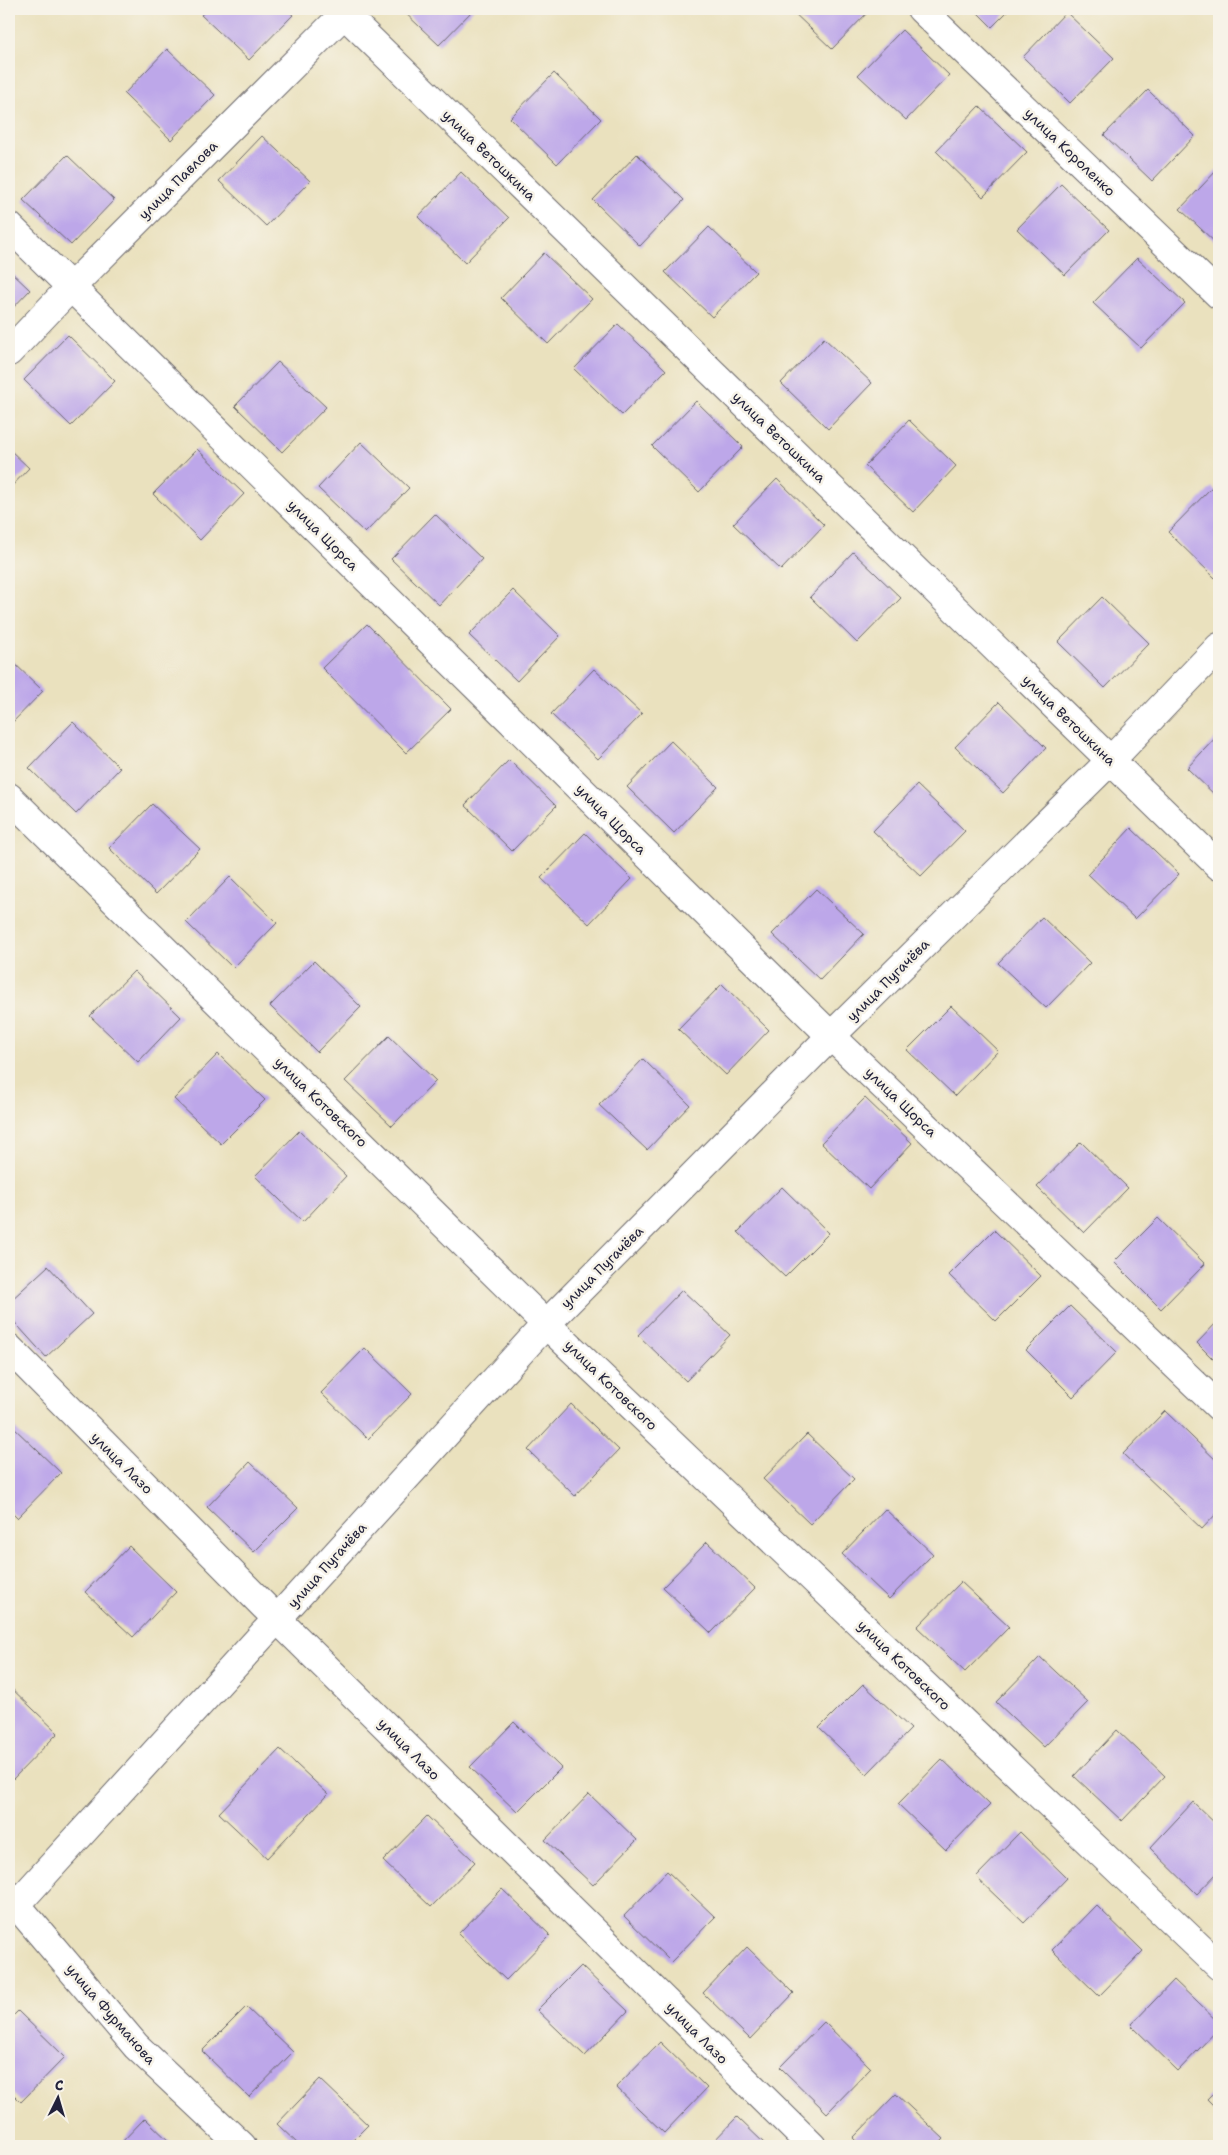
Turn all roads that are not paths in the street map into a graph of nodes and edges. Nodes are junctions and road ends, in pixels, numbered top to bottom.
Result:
1 (921, 9) edge
2 (344, 10) edge
3 (9, 226) edge
4 (71, 287) junction
5 (1219, 295) edge
6 (9, 352) edge
7 (1219, 647) edge
8 (1111, 760) junction
9 (9, 797) edge
10 (1219, 866) edge
11 (831, 1036) junction
12 (546, 1324) junction
13 (9, 1348) edge
14 (1219, 1407) edge
15 (277, 1619) junction
16 (11, 1904) edge
17 (1219, 1966) edge
18 (242, 2146) edge
19 (812, 2146) edge

1 - 5 street, улица Короленко
2 - 4 street, улица Павлова
2 - 8 street, улица Ветошкина
3 - 4 street, улица Щорса
4 - 6 street, улица Павлова
4 - 11 street, улица Щорса
7 - 8 street, улица Пугачёва
8 - 10 street, улица Ветошкина
8 - 11 street, улица Пугачёва
9 - 12 street, улица Котовского
11 - 12 street, улица Пугачёва
11 - 14 street, улица Щорса
12 - 15 street, улица Пугачёва
12 - 17 street, улица Котовского
13 - 15 street, улица Лазо
15 - 16 street, улица Пугачёва
15 - 19 street, улица Лазо
16 - 18 street, улица Фурманова

